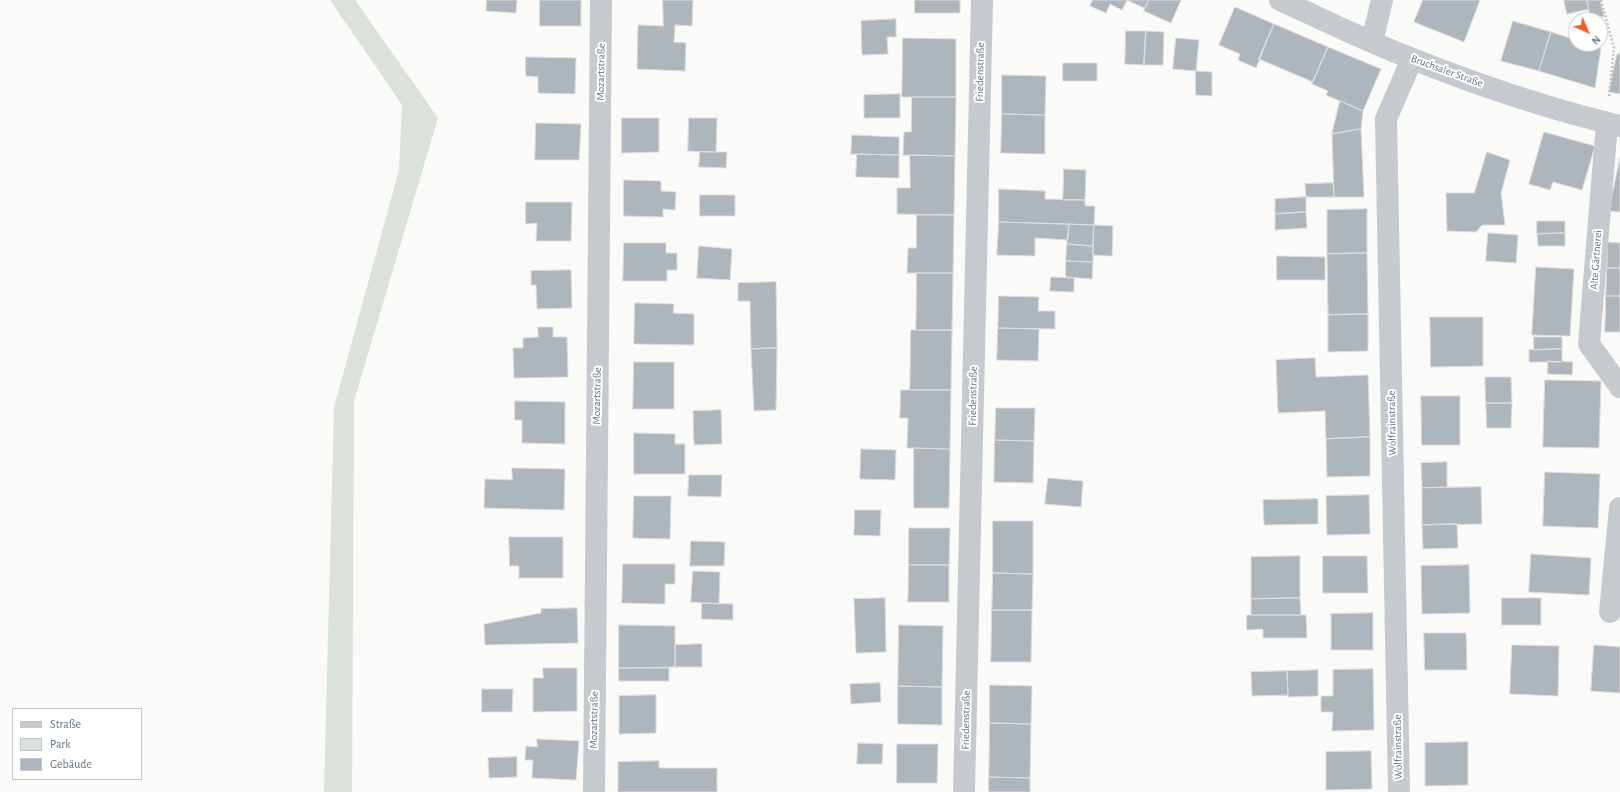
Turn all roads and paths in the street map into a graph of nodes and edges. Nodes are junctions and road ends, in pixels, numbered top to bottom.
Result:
1 (601, 0) edge
2 (982, 0) edge
3 (1280, 0) edge
4 (1382, 0) edge
5 (1601, 0) edge
6 (1372, 42) junction
7 (1412, 59) junction
8 (1613, 125) edge
9 (1620, 387) edge
10 (1620, 508) edge
11 (1610, 612) dead end
12 (594, 792) edge
13 (964, 792) edge
14 (1399, 792) edge

1 - 12 street, Mozartstraße
2 - 13 street, Friedenstraße
3 - 6 street, Bruchsaler Straße
4 - 6 street
5 - 8 path
6 - 7 street, Bruchsaler Straße
7 - 8 street, Bruchsaler Straße
7 - 14 street, Wolfrainstraße
8 - 9 street, Alte Gärtnerei
10 - 11 street

